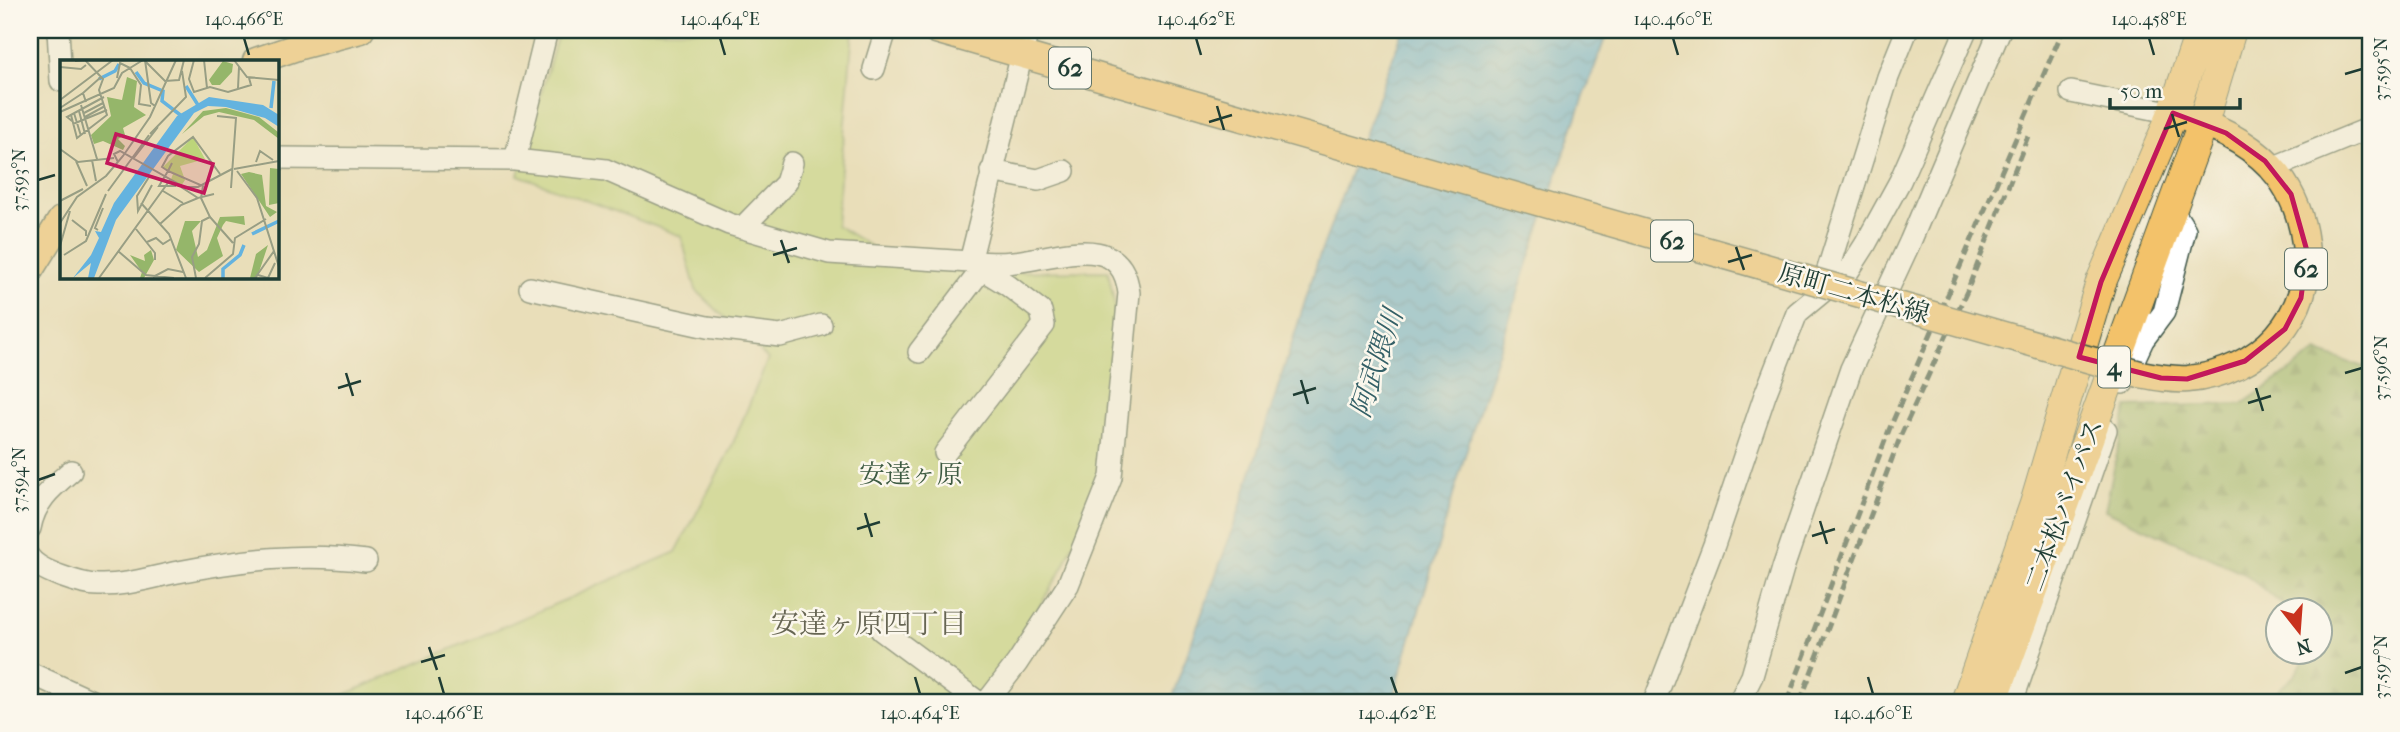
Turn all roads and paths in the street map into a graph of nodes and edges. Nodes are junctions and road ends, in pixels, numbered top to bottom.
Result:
1 (58, 30) edge
2 (361, 30) edge
3 (547, 30) edge
4 (886, 30) edge
5 (936, 30) edge
6 (1907, 30) edge
7 (1966, 30) edge
8 (2000, 30) edge
9 (2201, 30) edge
10 (2231, 30) edge
11 (1025, 42) edge
12 (259, 60) edge
13 (60, 64) edge
14 (874, 69) dead end
15 (2071, 92) dead end
16 (2173, 113) junction
17 (2203, 123) junction
18 (2370, 128) edge
19 (278, 158) edge
20 (515, 160) junction
21 (792, 163) dead end
22 (2272, 168) junction
23 (991, 171) junction
24 (1064, 171) dead end
25 (2171, 208) junction
26 (60, 222) edge
27 (742, 228) junction
28 (976, 266) junction
29 (30, 270) edge
30 (1823, 285) junction
31 (530, 288) dead end
32 (821, 325) dead end
33 (919, 352) dead end
34 (945, 453) dead end
35 (71, 471) dead end
36 (30, 528) edge
37 (30, 561) edge
38 (366, 561) dead end
39 (881, 630) dead end
40 (30, 673) edge
41 (94, 702) edge
42 (978, 702) edge
43 (987, 702) edge
44 (1654, 702) edge
45 (1739, 702) edge
46 (1966, 702) edge
47 (1992, 702) edge
48 (2012, 702) edge

1 - 13 street
2 - 12 main road
3 - 20 street
4 - 14 street
5 - 11 main road, 原町二本松線 / 62
6 - 30 street
7 - 44 street
8 - 45 street
9 - 16 highway, 二本松バイパス / 4
10 - 17 highway, 二本松バイパス / 4
11 - 23 street
11 - 30 main road, 原町二本松線 / 62, bridge
15 - 16 street
16 - 17 main road, 原町二本松線 / 62
16 - 46 highway, 二本松バイパス / 4
17 - 22 main road, 原町二本松線 / 62
17 - 25 highway, 二本松バイパス / 4
18 - 22 street
19 - 20 street
20 - 27 street
21 - 27 street
22 - 30 main road, 原町二本松線 / 62, bridge
23 - 24 street
23 - 28 street
25 - 47 highway, 二本松バイパス / 4
25 - 48 street
26 - 29 main road
27 - 28 street
28 - 33 street
28 - 34 street
28 - 43 street
31 - 32 street
35 - 36 street
37 - 38 street
39 - 42 street
40 - 41 street

